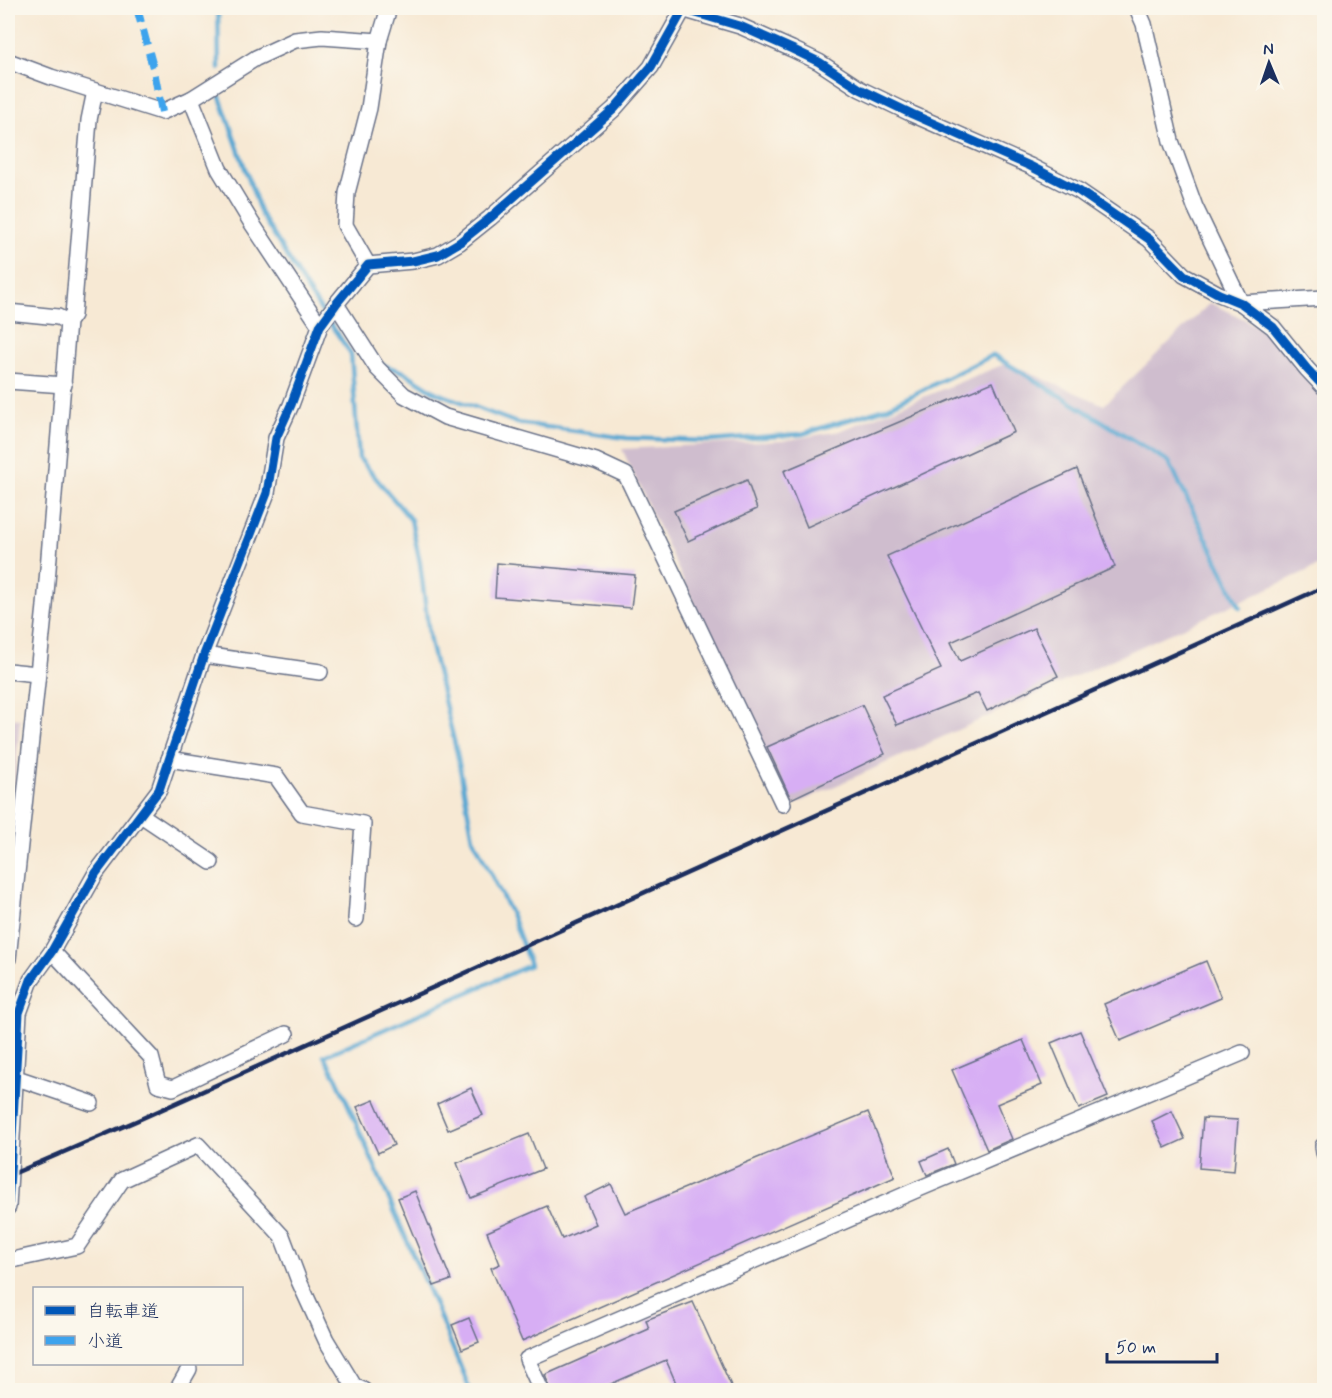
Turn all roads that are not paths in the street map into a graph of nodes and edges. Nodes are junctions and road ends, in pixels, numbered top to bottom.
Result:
1 (389, 8) edge
2 (682, 8) edge
3 (1137, 8) edge
4 (380, 41) junction
5 (8, 61) edge
6 (94, 91) junction
7 (191, 99) junction
8 (368, 265) junction
9 (1324, 298) edge
10 (1241, 303) junction
11 (336, 304) junction
12 (8, 312) edge
13 (68, 322) junction
14 (320, 326) junction
15 (8, 381) edge
16 (64, 385) junction
17 (1324, 387) edge
18 (204, 655) junction
19 (8, 670) edge
20 (320, 672) dead end
21 (37, 674) junction
22 (169, 759) junction
23 (783, 804) dead end
24 (141, 815) junction
25 (211, 862) dead end
26 (356, 919) dead end
27 (52, 951) junction
28 (8, 959) edge
29 (13, 1012) edge
30 (286, 1034) dead end
31 (1242, 1053) dead end
32 (14, 1077) junction
33 (91, 1102) dead end
34 (9, 1140) edge
35 (8, 1207) edge
36 (8, 1261) edge
37 (189, 1369) dead end
38 (357, 1389) edge
39 (177, 1390) edge
40 (541, 1390) edge

1 - 4 street
2 - 8 street
2 - 10 street
3 - 10 street
4 - 7 street
4 - 8 street
5 - 6 street
6 - 7 street
6 - 13 street
7 - 14 street
8 - 11 street
9 - 10 street
10 - 17 street
11 - 14 street
11 - 23 street
12 - 13 street
13 - 16 street
14 - 18 street
15 - 16 street
16 - 21 street
18 - 20 street
18 - 22 street
19 - 21 street
21 - 28 street
22 - 24 street
22 - 26 street
24 - 25 street
24 - 27 street
27 - 29 street
27 - 30 street
29 - 32 street
31 - 40 street
32 - 33 street
32 - 34 street
34 - 35 street
36 - 38 street
37 - 39 street

